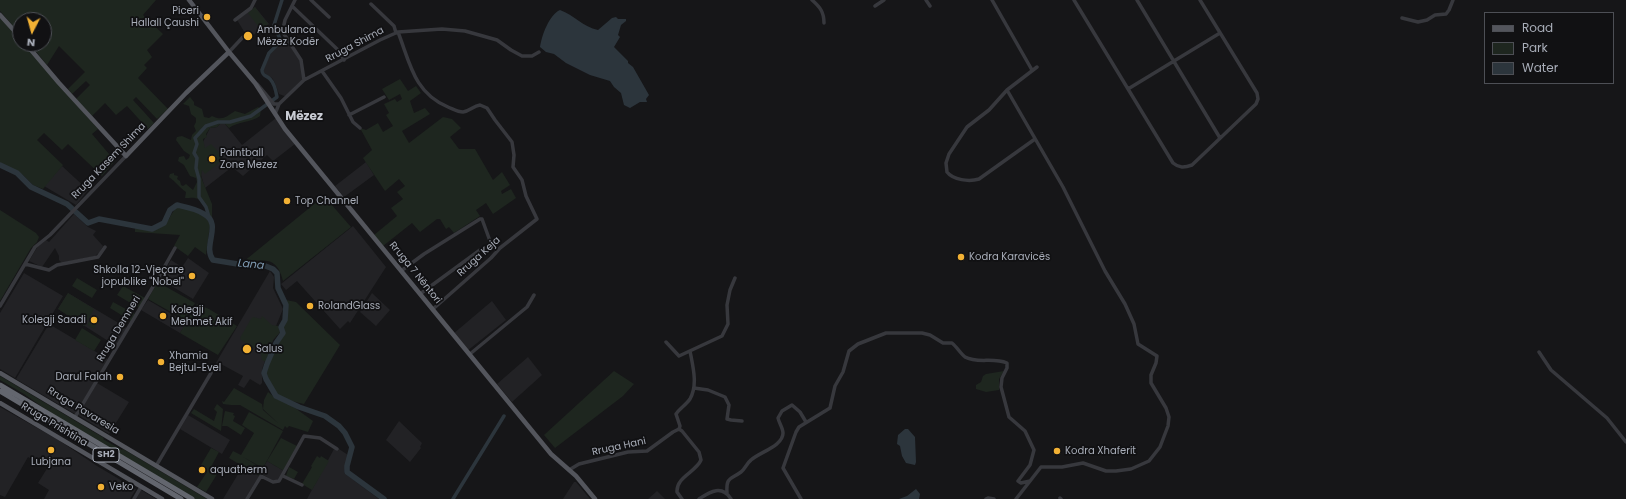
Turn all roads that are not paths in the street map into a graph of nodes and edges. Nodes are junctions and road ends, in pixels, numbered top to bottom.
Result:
1 (189, 0) edge
2 (254, 0) edge
3 (295, 0) edge
4 (311, 0) edge
5 (812, 0) edge
6 (884, 0) edge
7 (926, 0) edge
8 (992, 0) edge
9 (1074, 0) edge
10 (1137, 0) edge
11 (1200, 0) edge
12 (1453, 0) edge
13 (371, 4) dead end
14 (292, 6) junction
15 (875, 6) dead end
16 (930, 6) dead end
17 (0, 15) edge
18 (329, 18) dead end
19 (1402, 18) dead end
20 (235, 20) dead end
21 (824, 23) dead end
22 (12, 28) edge
23 (397, 33) junction
24 (1220, 33) junction
25 (243, 37) dead end
26 (33, 52) edge
27 (229, 52) junction
28 (539, 52) dead end
29 (344, 60) junction
30 (1174, 61) junction
31 (1037, 67) dead end
32 (1032, 70) junction
33 (322, 71) junction
34 (304, 80) junction
35 (1128, 89) junction
36 (1007, 90) junction
37 (384, 97) dead end
38 (270, 102) junction
39 (279, 104) junction
40 (275, 114) junction
41 (349, 115) junction
42 (360, 128) dead end
43 (1220, 138) junction
44 (1035, 139) junction
45 (126, 156) junction
46 (105, 247) dead end
47 (175, 248) dead end
48 (480, 250) dead end
49 (497, 251) junction
50 (25, 264) junction
51 (401, 271) junction
52 (735, 278) dead end
53 (420, 294) junction
54 (534, 295) dead end
55 (0, 306) edge
56 (433, 309) junction
57 (666, 342) dead end
58 (690, 351) junction
59 (1539, 352) dead end
60 (470, 354) junction
61 (0, 372) edge
62 (211, 374) dead end
63 (0, 385) edge
64 (694, 388) junction
65 (0, 392) edge
66 (0, 403) edge
67 (75, 417) junction
68 (742, 421) dead end
69 (806, 422) junction
70 (679, 429) junction
71 (1626, 442) edge
72 (337, 449) dead end
73 (579, 464) junction
74 (156, 466) junction
75 (565, 466) junction
76 (569, 470) junction
77 (283, 476) junction
78 (1030, 481) junction
79 (302, 485) dead end
80 (141, 487) junction
81 (727, 493) junction
82 (134, 499) edge
83 (162, 499) edge
84 (181, 499) edge
85 (192, 499) edge
86 (212, 499) edge
87 (247, 499) edge
88 (595, 499) edge
89 (682, 499) edge
90 (699, 499) edge
91 (731, 499) edge
92 (800, 499) edge
93 (986, 499) edge
94 (994, 499) edge
95 (1016, 499) edge

1 - 27 main road, Rruga 7 Nëntori
2 - 20 street
3 - 14 street
4 - 18 street
5 - 21 street
6 - 15 street
7 - 16 street
8 - 32 street
9 - 35 street
10 - 30 street
11 - 24 street
12 - 19 street
13 - 23 street
14 - 29 street
14 - 34 street
17 - 22 main road
23 - 28 street, Rruga Shima
23 - 29 street, Rruga Shima
23 - 49 street, Rruga Keja
24 - 30 street
24 - 43 street
25 - 27 street, Rruga Kasem Shima
26 - 45 main road
27 - 38 main road, Rruga 7 Nëntori
27 - 45 main road, Rruga Kasem Shima
29 - 33 street, Rruga Shima
30 - 35 street
30 - 43 street
31 - 32 street
32 - 36 street
33 - 34 street, Rruga Shima
33 - 41 street
34 - 39 street, Rruga Shima
35 - 43 street
36 - 44 street
36 - 44 street
37 - 41 street
38 - 39 street
38 - 40 main road, Rruga 7 Nëntori
39 - 40 street, Rruga Shima
40 - 51 main road, Rruga 7 Nëntori
41 - 42 street
44 - 78 street
45 - 50 street, Rruga Kasem Shima
46 - 50 street
47 - 67 street, Rruga Demneri
48 - 53 street
49 - 51 street
49 - 56 street, Rruga Keja
50 - 55 street, Rruga Kasem Shima
51 - 53 main road, Rruga 7 Nëntori
52 - 58 street
53 - 56 main road, Rruga 7 Nëntori
54 - 60 street
56 - 60 main road, Rruga 7 Nëntori
57 - 58 street
58 - 64 street
59 - 71 street
60 - 75 main road, Rruga 7 Nëntori
61 - 67 main road, Rruga Pavaresia
62 - 74 street
63 - 85 highway, SH2
64 - 68 street
64 - 70 street
65 - 84 highway, SH2
66 - 80 main road, Rruga Prishtina
67 - 74 main road, Rruga Pavaresia
69 - 78 street
69 - 81 street
69 - 92 street
70 - 73 street, Rruga Hani
70 - 89 street
72 - 77 street
73 - 75 street, Rruga Hani
73 - 76 street, Rruga Hani
74 - 86 main road, Rruga Pavaresia
75 - 76 main road, Rruga 7 Nëntori
76 - 88 main road, Rruga 7 Nëntori
77 - 79 street
77 - 87 street
78 - 95 street
80 - 82 street
80 - 83 main road, Rruga Prishtina
81 - 90 street
81 - 91 street
93 - 94 street

